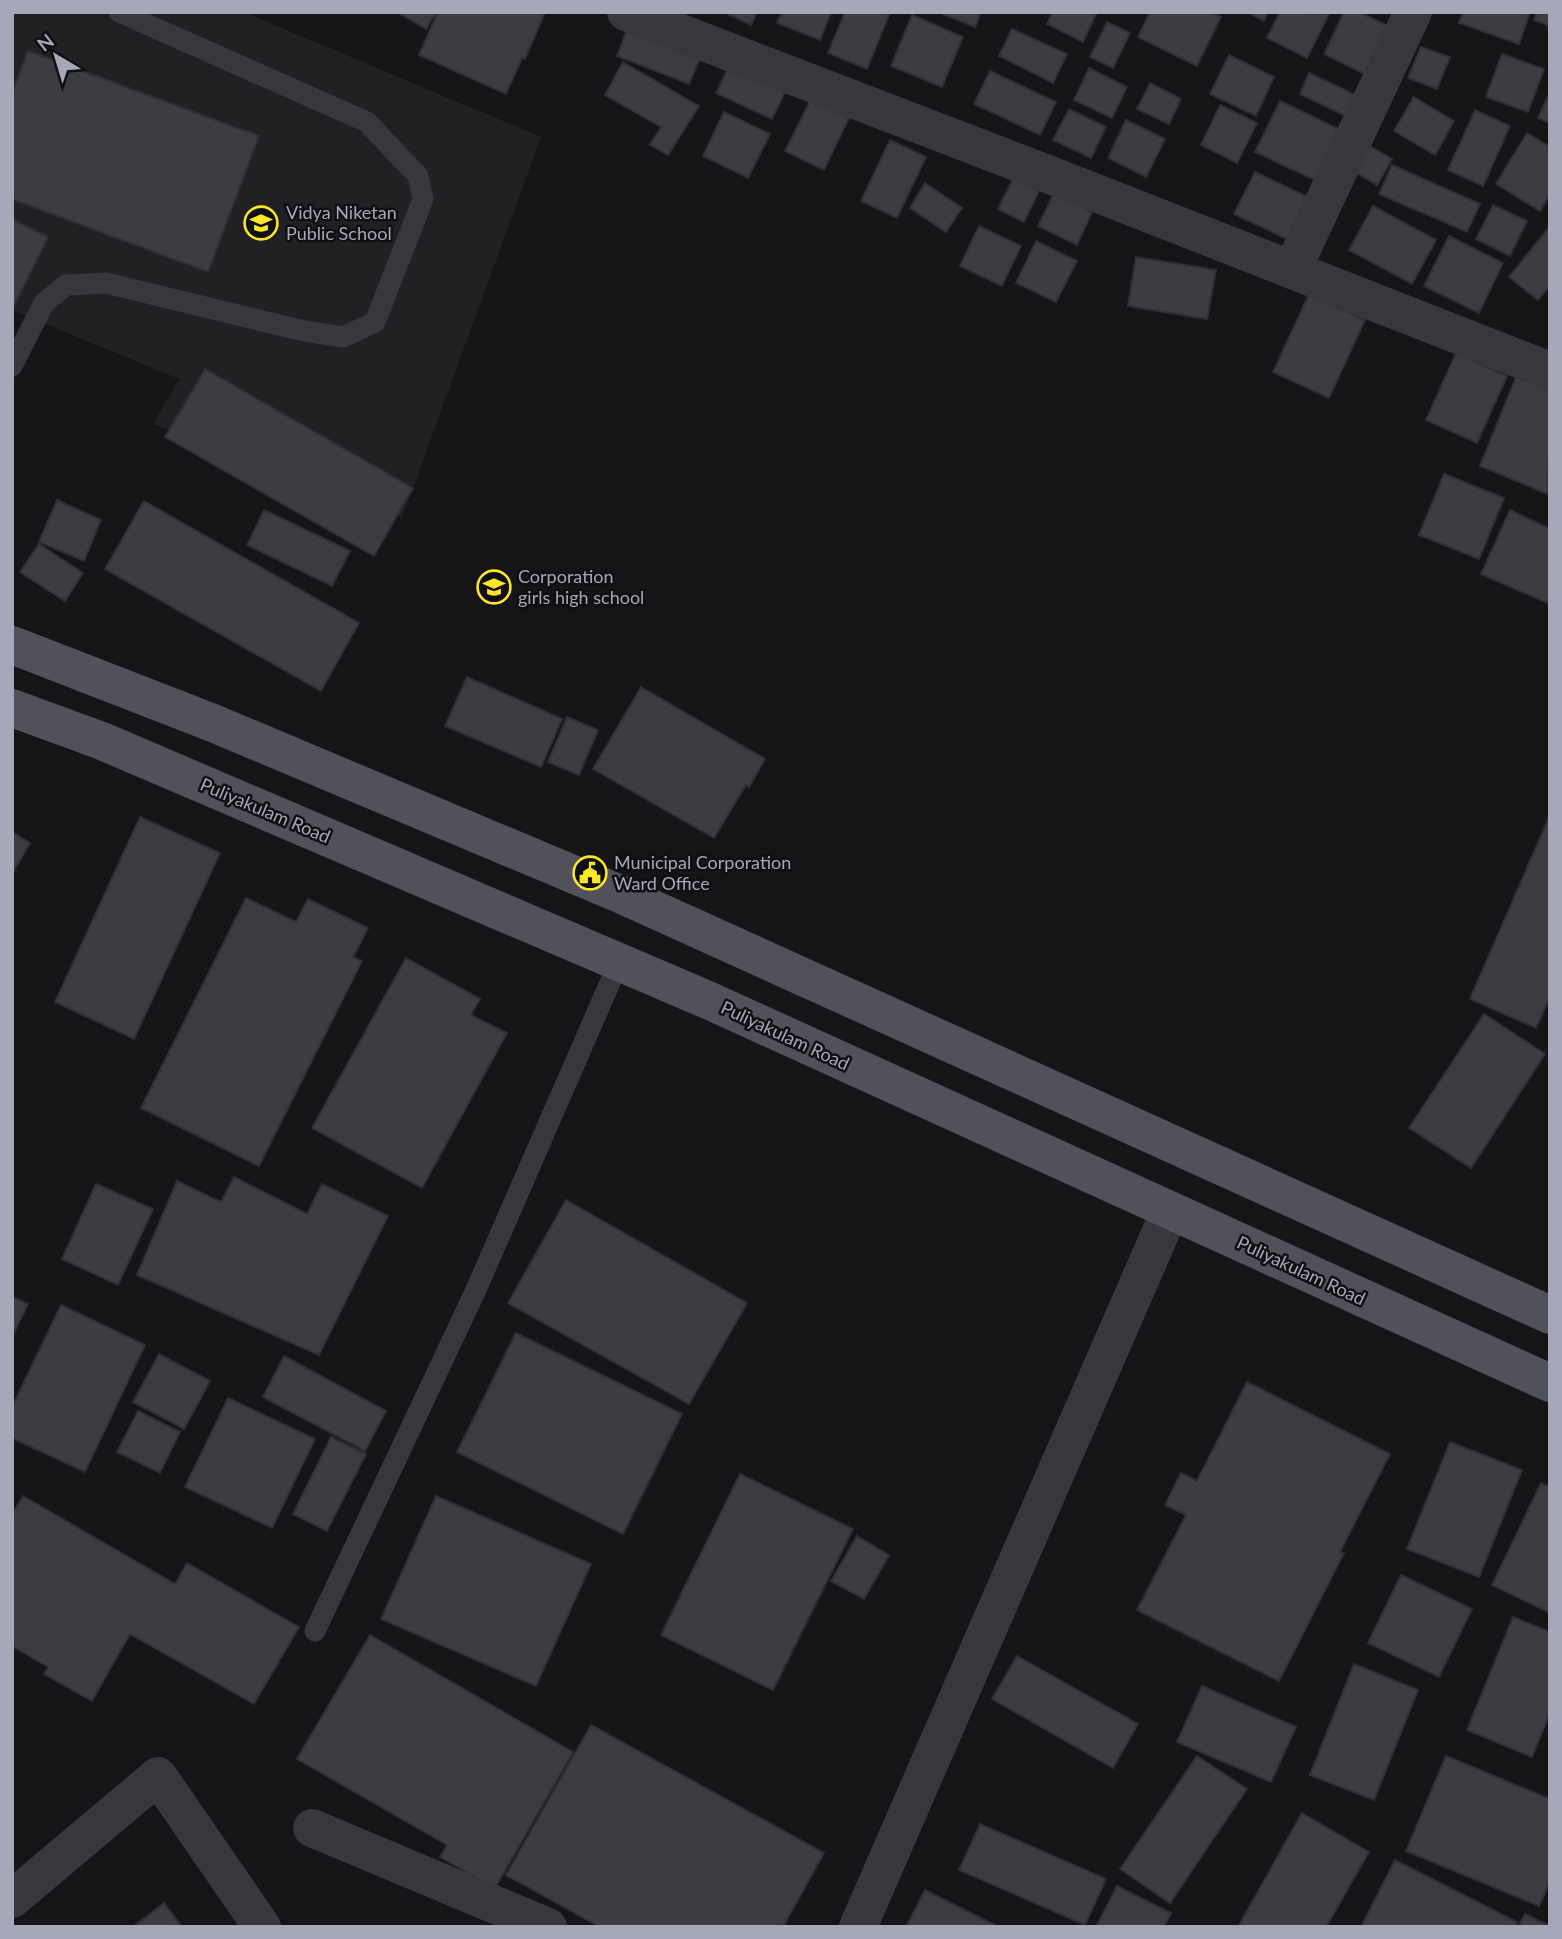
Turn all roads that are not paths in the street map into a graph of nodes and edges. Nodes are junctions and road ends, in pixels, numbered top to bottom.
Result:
1 (119, 12) edge
2 (626, 12) edge
3 (1413, 12) edge
4 (1292, 270) junction
5 (12, 366) edge
6 (1550, 371) edge
7 (12, 645) edge
8 (12, 708) edge
9 (619, 962) junction
10 (1170, 1211) junction
11 (1550, 1315) edge
12 (1550, 1383) edge
13 (315, 1631) dead end
14 (312, 1828) dead end
15 (12, 1899) edge
16 (262, 1927) edge
17 (548, 1927) edge
18 (858, 1927) edge

1 - 5 lane
2 - 4 street
3 - 4 street
4 - 6 street
7 - 11 main road
8 - 9 main road, Puliyakulam Road
9 - 10 main road, Puliyakulam Road
9 - 13 lane
10 - 12 main road, Puliyakulam Road
10 - 18 street
14 - 17 street
15 - 16 street

